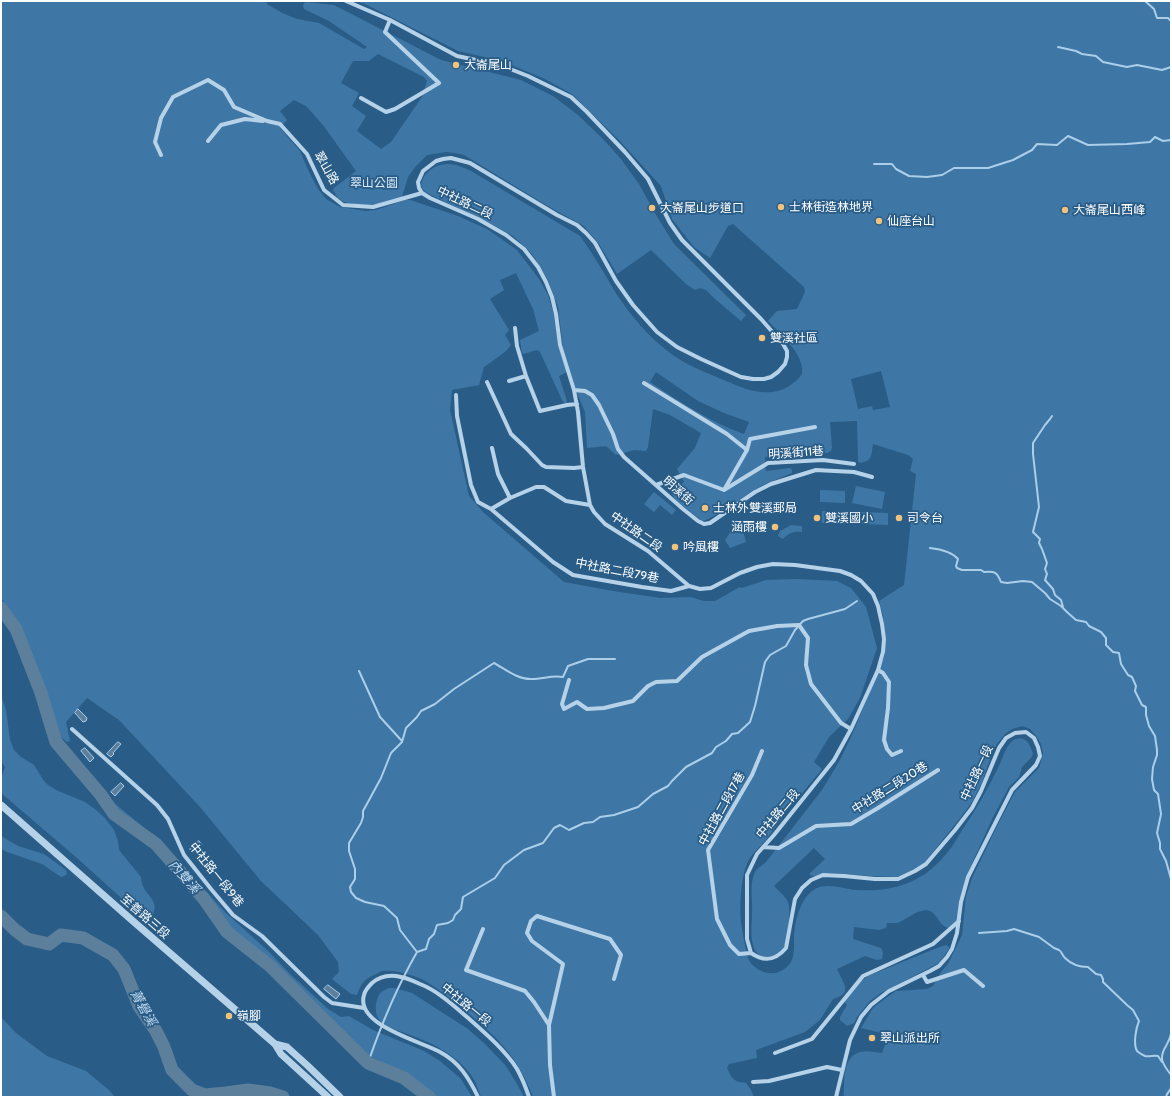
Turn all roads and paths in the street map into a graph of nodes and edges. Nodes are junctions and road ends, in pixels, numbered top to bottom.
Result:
1 (346, 1) edge
2 (390, 20) junction
3 (361, 98) dead end
4 (267, 121) junction
5 (208, 141) dead end
6 (161, 155) dead end
7 (422, 193) junction
8 (515, 328) dead end
9 (526, 376) junction
10 (509, 381) dead end
11 (487, 382) dead end
12 (644, 382) dead end
13 (574, 390) junction
14 (456, 395) dead end
15 (577, 404) junction
16 (815, 427) dead end
17 (492, 448) dead end
18 (747, 450) junction
19 (854, 464) dead end
20 (583, 467) junction
21 (872, 477) dead end
22 (656, 485) junction
23 (724, 490) junction
24 (510, 498) junction
25 (590, 505) junction
26 (491, 509) junction
27 (689, 586) junction
28 (878, 670) junction
29 (569, 680) dead end
30 (72, 729) dead end
31 (851, 729) junction
32 (762, 751) dead end
33 (902, 752) dead end
34 (938, 770) dead end
35 (1, 805) edge
36 (762, 847) junction
37 (959, 921) junction
38 (483, 929) dead end
39 (751, 953) junction
40 (923, 975) junction
41 (614, 979) dead end
42 (983, 986) dead end
43 (364, 1008) junction
44 (549, 1025) junction
45 (275, 1044) junction
46 (775, 1053) dead end
47 (842, 1070) junction
48 (754, 1082) dead end
49 (328, 1097) edge
50 (340, 1097) edge
51 (478, 1097) edge
52 (529, 1097) edge
53 (554, 1097) edge
54 (836, 1097) edge

1 - 2 street, 中社路二段
2 - 3 street
2 - 7 street, 中社路二段
4 - 5 street
4 - 6 street, 翠山路
4 - 7 street, 翠山路
7 - 13 street, 中社路二段
8 - 9 street
9 - 10 street
9 - 15 street
11 - 20 street
12 - 18 street
13 - 15 street, 中社路二段
13 - 22 street, 明溪街
14 - 26 street, 中社路二段79巷
15 - 20 street, 中社路二段
16 - 18 street
17 - 24 street
18 - 23 street
19 - 23 street, 明溪街11巷
20 - 25 street, 中社路二段
21 - 22 street, 明溪街
22 - 23 street
24 - 25 street
24 - 26 street
25 - 27 street, 中社路二段
26 - 27 street, 中社路二段79巷
27 - 28 street, 中社路二段
28 - 31 street, 中社路二段
28 - 33 street
29 - 31 street
30 - 43 street, 中社路一段9巷
31 - 36 street, 中社路二段
32 - 39 street, 中社路二段17巷
34 - 36 street, 中社路二段20巷
35 - 45 street, 至善路三段
36 - 39 street, 中社路二段
37 - 39 street, 中社路一段
37 - 40 street, 中社路一段
37 - 46 street
38 - 44 street
40 - 42 street
40 - 47 street, 中社路一段
41 - 44 street
43 - 51 street
43 - 52 street, 中社路一段
44 - 53 street
45 - 49 street, 至善路三段
45 - 50 street, 至善路三段
47 - 48 street
47 - 54 street, 中社路一段

